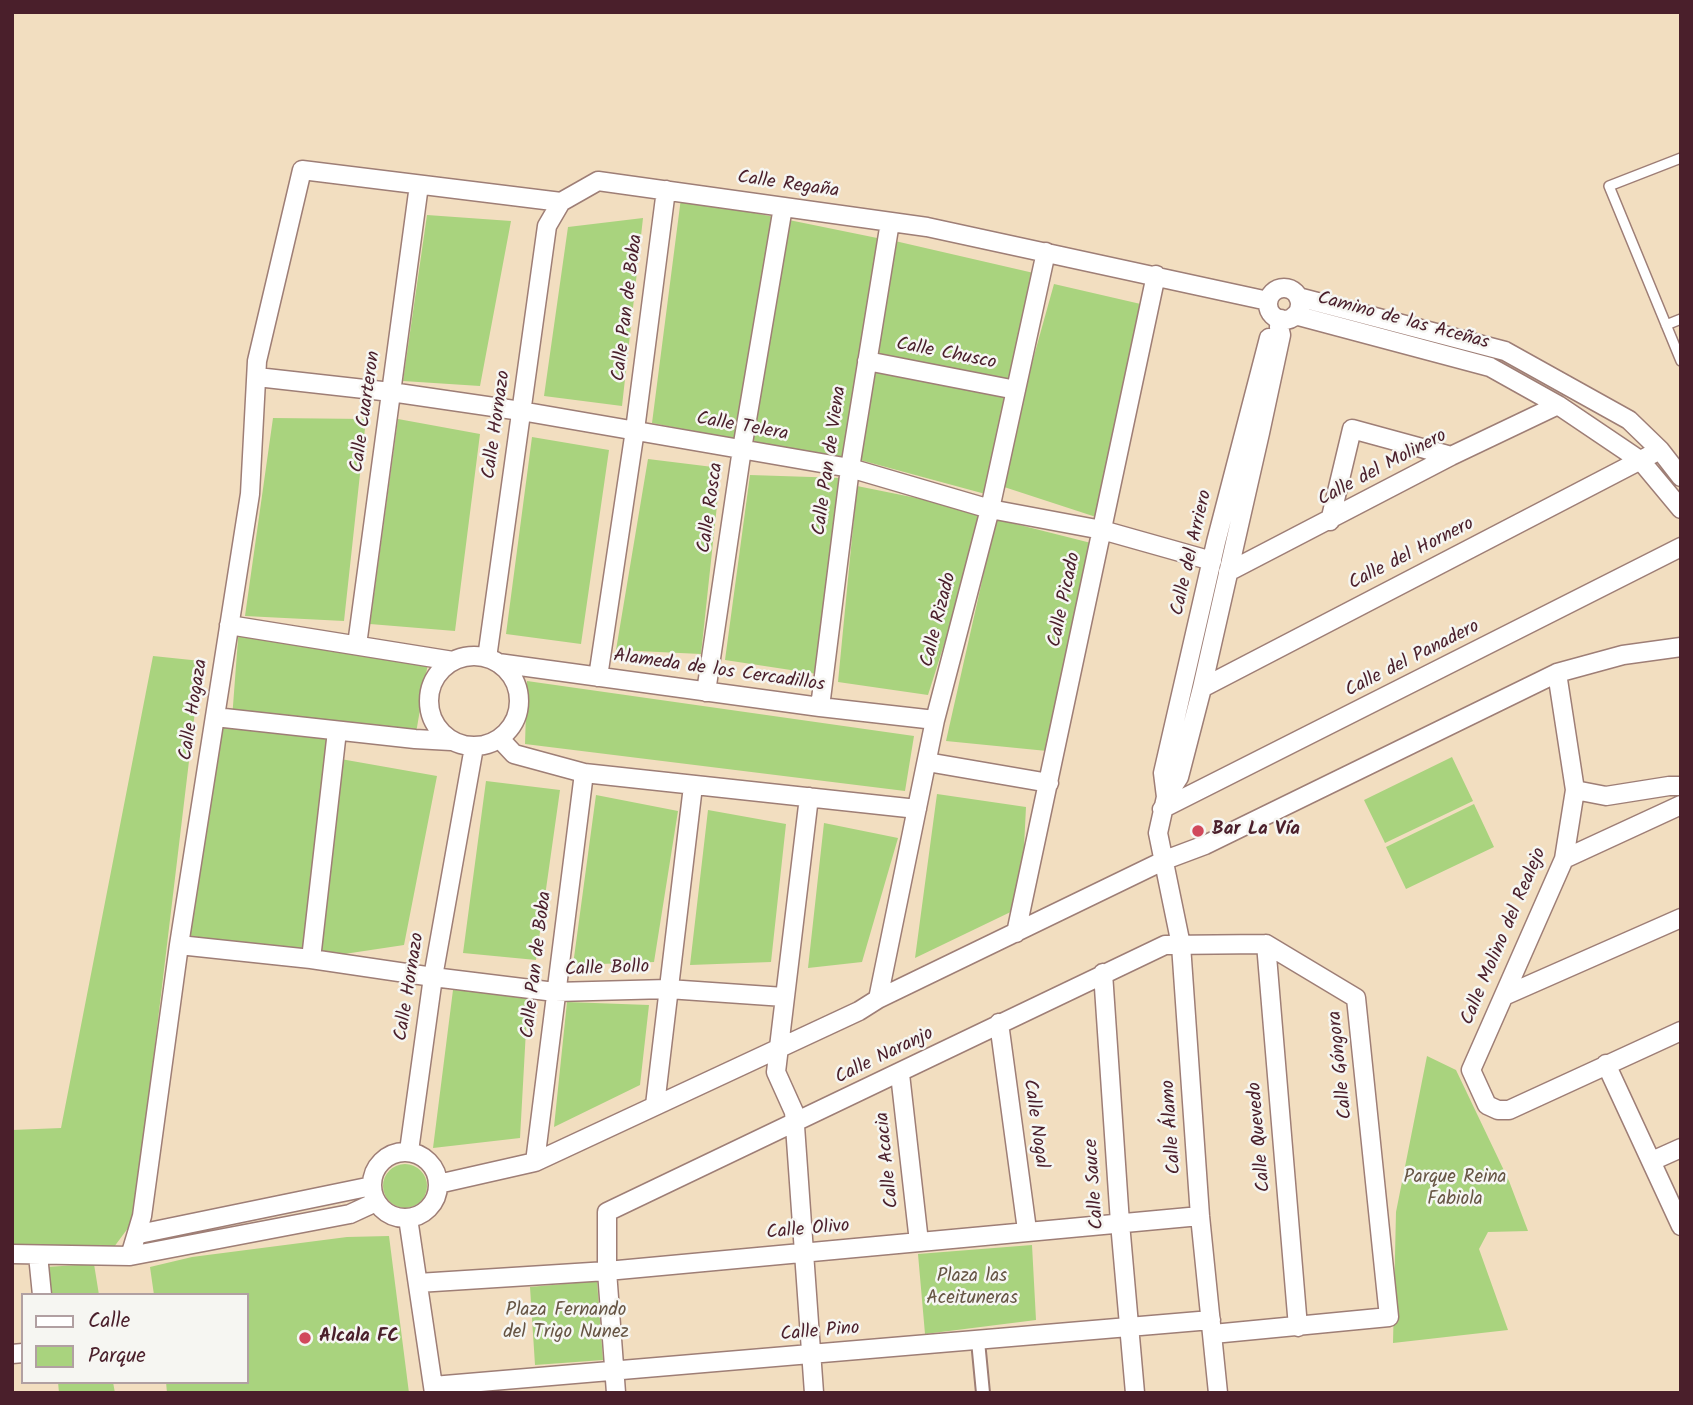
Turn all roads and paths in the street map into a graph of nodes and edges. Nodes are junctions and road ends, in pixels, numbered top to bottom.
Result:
1 (1681, 158) edge
2 (419, 185) junction
3 (666, 190) junction
4 (561, 202) junction
5 (783, 207) junction
6 (890, 222) junction
7 (1046, 252) junction
8 (1156, 275) junction
9 (1268, 301) junction
10 (1288, 314) junction
11 (1681, 319) edge
12 (1666, 325) junction
13 (1681, 360) edge
14 (867, 361) junction
15 (257, 377) junction
16 (1016, 390) junction
17 (391, 392) junction
18 (1558, 405) junction
19 (522, 411) junction
20 (635, 430) junction
21 (742, 449) junction
22 (1660, 450) junction
23 (1451, 456) junction
24 (1641, 461) junction
25 (850, 468) junction
26 (1681, 477) edge
27 (990, 509) junction
28 (1681, 509) edge
29 (1330, 521) junction
30 (1102, 530) junction
31 (1681, 547) edge
32 (1212, 561) junction
33 (1228, 572) junction
34 (229, 625) junction
35 (357, 645) junction
36 (1681, 647) edge
37 (493, 660) junction
38 (453, 661) junction
39 (1557, 673) junction
40 (598, 677) junction
41 (1202, 688) junction
42 (706, 692) junction
43 (820, 707) junction
44 (215, 717) junction
45 (935, 720) junction
46 (337, 731) junction
47 (500, 739) junction
48 (451, 741) junction
49 (474, 747) junction
50 (927, 762) junction
51 (584, 773) junction
52 (1049, 783) junction
53 (693, 786) junction
54 (1681, 786) edge
55 (1575, 790) junction
56 (809, 797) junction
57 (1164, 803) junction
58 (1681, 805) edge
59 (917, 809) junction
60 (1165, 859) junction
61 (1564, 859) junction
62 (1681, 918) edge
63 (1016, 933) junction
64 (1266, 944) junction
65 (179, 945) junction
66 (1181, 946) junction
67 (311, 959) junction
68 (1103, 973) junction
69 (433, 977) junction
70 (668, 989) junction
71 (555, 992) junction
72 (784, 996) junction
73 (1504, 996) junction
74 (878, 999) junction
75 (999, 1023) junction
76 (1681, 1031) edge
77 (778, 1048) junction
78 (1606, 1064) junction
79 (900, 1073) junction
80 (655, 1105) junction
81 (794, 1124) junction
82 (1681, 1148) edge
83 (409, 1152) junction
84 (535, 1161) junction
85 (1652, 1161) junction
86 (438, 1184) junction
87 (374, 1194) junction
88 (1200, 1216) junction
89 (408, 1218) junction
90 (1120, 1223) junction
91 (1681, 1226) edge
92 (1027, 1230) junction
93 (139, 1234) junction
94 (919, 1242) junction
95 (806, 1253) junction
96 (12, 1254) edge
97 (38, 1255) junction
98 (130, 1256) junction
99 (607, 1271) junction
100 (418, 1283) junction
101 (42, 1293) edge
102 (1389, 1317) joint
103 (1129, 1326) junction
104 (1212, 1327) junction
105 (1298, 1327) junction
106 (978, 1341) junction
107 (810, 1355) junction
108 (614, 1372) junction
109 (433, 1389) edge
110 (616, 1393) edge
111 (814, 1393) edge
112 (983, 1393) edge
113 (1135, 1393) edge
114 (1218, 1393) edge

1 - 12 lane
2 - 4 street
2 - 15 street, Calle Hogaza
2 - 17 street, Calle Cuarteron
3 - 4 street, Calle Regaña
3 - 5 street, Calle Regaña
3 - 20 street, Calle Pan de Boba
4 - 19 street, Calle Hornazo
5 - 6 street, Calle Regaña
5 - 21 street, Calle Rosca
6 - 7 street, Calle Regaña
6 - 14 street, Calle Pan de Viena
7 - 8 street, Calle Regaña
7 - 16 street, Calle Rizado
8 - 9 street, Calle Regaña
8 - 30 street, Calle Picado
9 - 10 street
9 - 10 street
10 - 18 street, Camino de las Aceñas
10 - 22 street
10 - 32 street, Calle del Arriero
10 - 33 street, Calle del Arriero
11 - 12 lane
12 - 13 lane
14 - 16 street, Calle Chusco
14 - 25 street, Calle Pan de Viena
15 - 17 street, Calle Telera
15 - 34 street, Calle Hogaza
16 - 27 street, Calle Rizado
17 - 19 street, Calle Telera
17 - 35 street, Calle Cuarteron
18 - 23 street, Calle del Molinero
18 - 24 street, Camino de las Aceñas
19 - 20 street, Calle Telera
19 - 37 street, Calle Hornazo
20 - 21 street, Calle Telera
20 - 40 street, Calle Pan de Boba
21 - 25 street, Calle Telera
21 - 42 street, Calle Rosca
22 - 24 street
22 - 26 street
23 - 29 street, Calle del Molinero
23 - 29 street
24 - 28 street, Camino de las Aceñas
24 - 41 street, Calle del Hornero
25 - 27 street, Calle Telera
25 - 43 street, Calle Pan de Viena
27 - 30 street, Calle Telera
27 - 45 street, Calle Rizado
29 - 33 street, Calle del Molinero
30 - 32 street, Calle Telera
30 - 52 street, Calle Picado
31 - 57 street, Calle del Panadero
32 - 57 street, Calle del Arriero
33 - 41 street, Calle del Arriero
34 - 35 street
34 - 44 street, Calle Hogaza
35 - 38 street
36 - 39 street
37 - 38 street
37 - 40 street, Alameda de los Cercadillos
37 - 47 street
38 - 48 street
39 - 55 street, Calle Molino del Realejo
39 - 60 street
40 - 42 street, Alameda de los Cercadillos
41 - 57 street, Calle del Arriero
42 - 43 street, Alameda de los Cercadillos
43 - 45 street, Alameda de los Cercadillos
44 - 46 street
44 - 65 street, Calle Hogaza
45 - 50 street, Calle Rizado
46 - 48 street
46 - 67 street
47 - 49 street
47 - 51 street
48 - 49 street
49 - 69 street, Calle Hornazo
50 - 52 street
50 - 59 street, Calle Rizado
51 - 53 street
51 - 71 street, Calle Pan de Boba
52 - 63 street, Calle Picado
53 - 56 street
53 - 70 street
54 - 55 street
55 - 61 street, Calle Molino del Realejo
56 - 59 street
56 - 72 street
57 - 60 street, Calle del Arriero
58 - 61 street
59 - 74 street, Calle Rizado
60 - 63 street
60 - 66 street, Calle Álamo
61 - 73 street, Calle Molino del Realejo
62 - 73 street
63 - 74 street
64 - 66 street
64 - 102 street, Calle Góngora
64 - 105 street, Calle Quevedo
65 - 67 street, Calle Bollo
65 - 93 street, Calle Hogaza
66 - 68 street, Calle Naranjo
66 - 88 street, Calle Álamo
67 - 69 street, Calle Bollo
68 - 75 street, Calle Naranjo
68 - 90 street, Calle Sauce
69 - 71 street, Calle Bollo
69 - 83 street, Calle Hornazo
70 - 71 street, Calle Bollo
70 - 72 street, Calle Bollo
70 - 80 street
71 - 84 street, Calle Pan de Boba
72 - 77 street
73 - 78 street, Calle Molino del Realejo
74 - 77 street
75 - 79 street, Calle Naranjo
75 - 92 street, Calle Nogal
76 - 78 street
77 - 80 street
77 - 81 street
78 - 85 street
79 - 81 street, Calle Naranjo
79 - 94 street, Calle Acacia
80 - 84 street
81 - 95 street
81 - 99 street, Calle Naranjo
82 - 85 street
83 - 86 street
83 - 87 street
84 - 86 street
85 - 91 street
86 - 89 street
87 - 89 street
87 - 93 street
87 - 98 street
88 - 90 street, Calle Olivo
88 - 104 street, Calle Álamo
89 - 100 street
90 - 92 street, Calle Olivo
90 - 103 street, Calle Sauce
92 - 94 street, Calle Olivo
93 - 98 street, Calle Hogaza
94 - 95 street, Calle Olivo
95 - 99 street, Calle Olivo
95 - 107 street
96 - 97 street
97 - 98 street
97 - 101 street
99 - 100 street, Calle Olivo
99 - 108 street
100 - 109 street
102 - 105 street, Calle Pino
103 - 104 street, Calle Pino
103 - 106 street, Calle Pino
103 - 113 street, Calle Sauce
104 - 105 street, Calle Pino
104 - 114 street, Calle Álamo
106 - 107 street, Calle Pino
106 - 112 street
107 - 108 street, Calle Pino
107 - 111 street
108 - 109 street, Calle Pino
108 - 110 street

